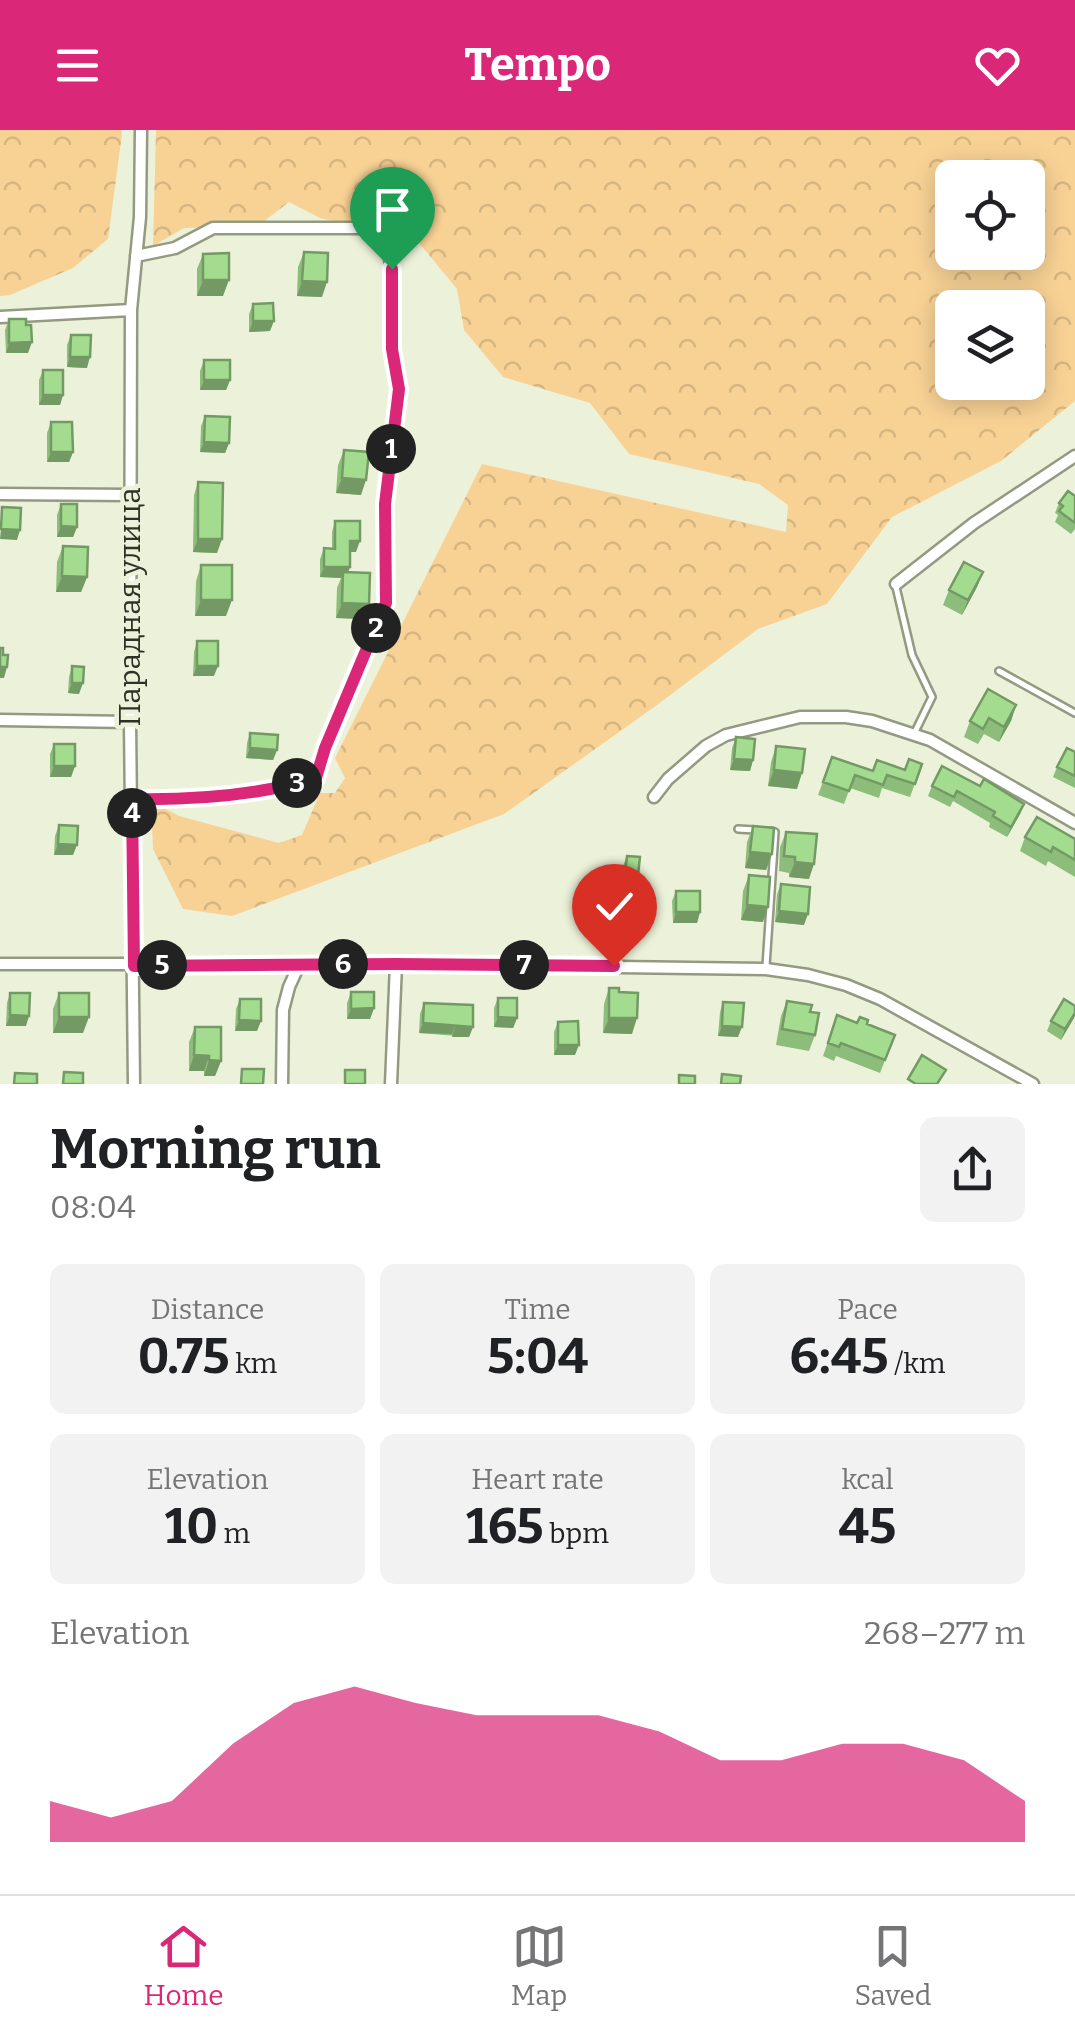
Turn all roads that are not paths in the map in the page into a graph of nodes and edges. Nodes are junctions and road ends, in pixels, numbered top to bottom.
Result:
1 (141, 130) edge
2 (136, 256) junction
3 (131, 310) junction
4 (0, 317) edge
5 (1075, 456) edge
6 (0, 494) edge
7 (130, 495) junction
8 (896, 584) joint
9 (999, 670) dead end
10 (1075, 713) edge
11 (0, 720) edge
12 (130, 722) junction
13 (914, 734) junction
14 (654, 797) dead end
15 (132, 799) junction
16 (1075, 823) edge
17 (738, 828) dead end
18 (0, 964) edge
19 (299, 964) junction
20 (396, 964) junction
21 (134, 966) junction
22 (766, 969) junction
23 (134, 1084) edge
24 (282, 1084) edge
25 (391, 1084) edge
26 (1033, 1084) edge

1 - 2 street, Парадная улица
2 - 3 street, Парадная улица
2 - 15 street
3 - 4 street
3 - 7 street, Парадная улица
5 - 8 street
6 - 7 street
7 - 12 street, Парадная улица
8 - 13 lane
9 - 10 lane
11 - 12 street
12 - 15 street, Парадная улица
13 - 14 street
13 - 16 street
15 - 21 street, Парадная улица
17 - 22 lane
18 - 21 street
19 - 20 street
19 - 21 street
19 - 24 street
20 - 22 street
20 - 25 street
21 - 23 street, Парадная улица
22 - 26 street

